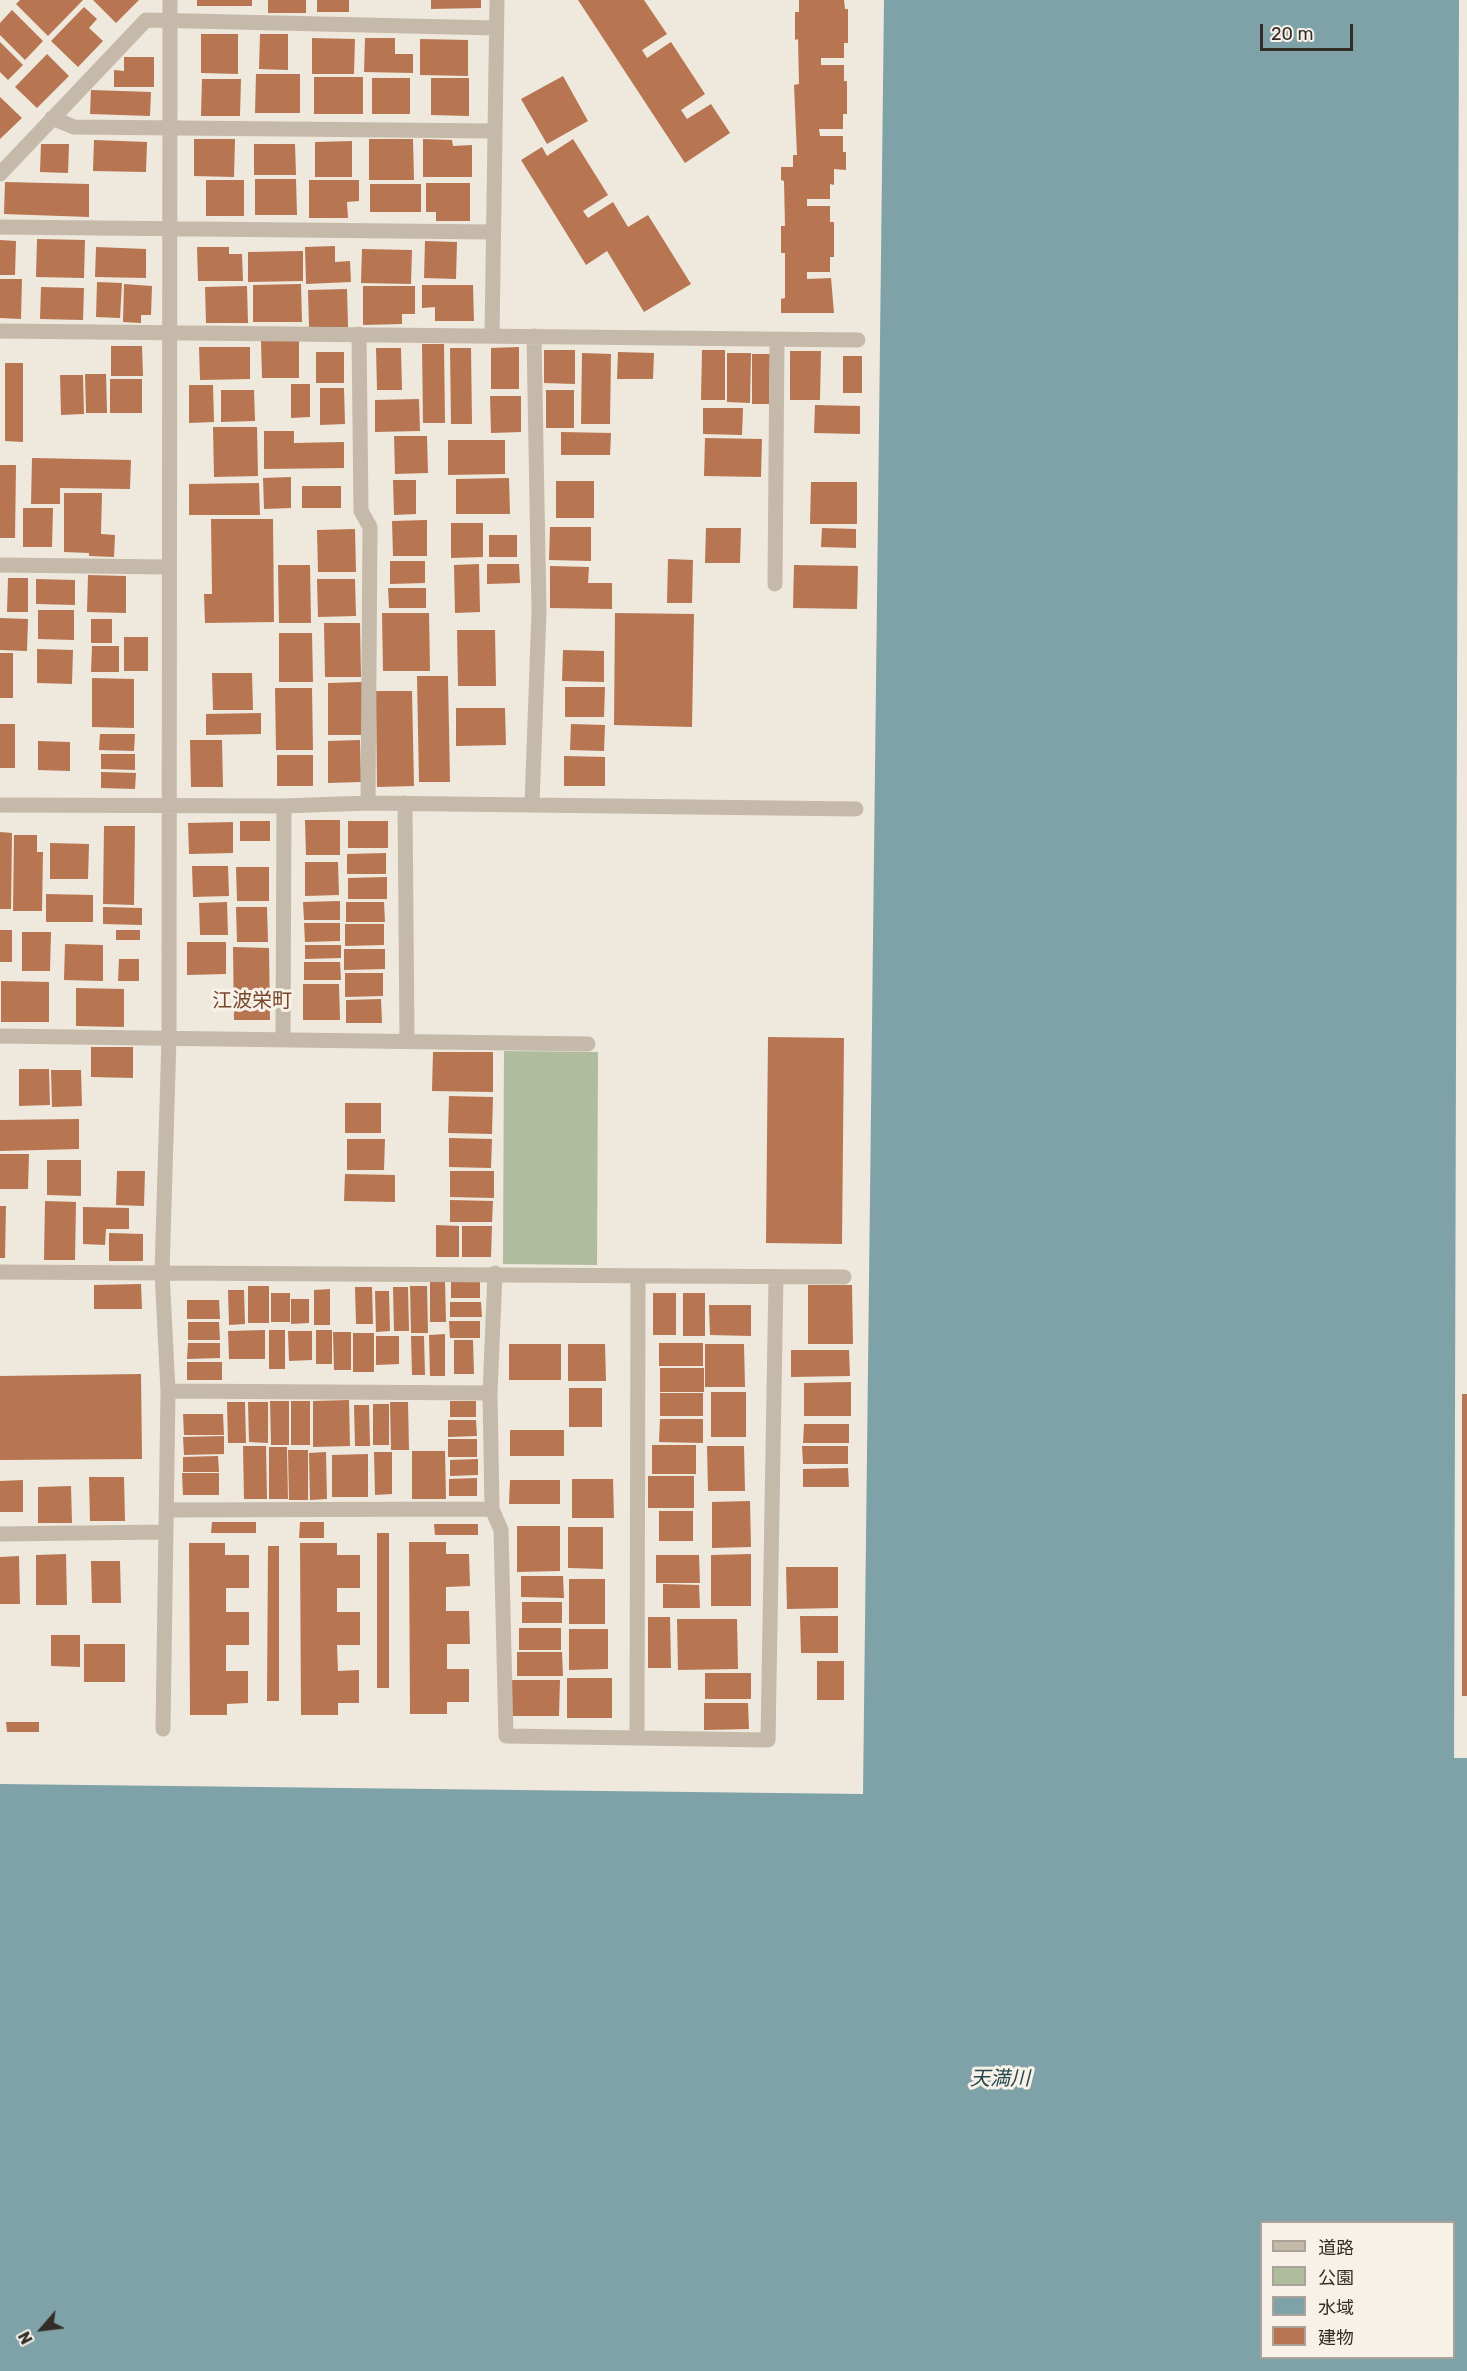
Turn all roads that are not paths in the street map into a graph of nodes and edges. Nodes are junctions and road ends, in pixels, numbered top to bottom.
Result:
1 (170, 0) edge
2 (496, 0) edge
3 (170, 20) junction
4 (496, 28) junction
5 (52, 118) junction
6 (169, 128) junction
7 (495, 131) junction
8 (0, 174) edge
9 (0, 227) edge
10 (170, 227) junction
11 (494, 232) junction
12 (0, 331) edge
13 (169, 331) junction
14 (359, 334) junction
15 (492, 336) junction
16 (534, 336) junction
17 (777, 340) junction
18 (858, 340) dead end
19 (0, 565) edge
20 (169, 567) junction
21 (775, 584) dead end
22 (368, 803) junction
23 (405, 803) junction
24 (531, 804) junction
25 (0, 805) edge
26 (284, 806) junction
27 (168, 807) junction
28 (856, 809) dead end
29 (0, 1036) edge
30 (170, 1038) junction
31 (283, 1040) junction
32 (407, 1041) junction
33 (588, 1044) dead end
34 (0, 1272) edge
35 (162, 1272) junction
36 (495, 1274) junction
37 (638, 1276) junction
38 (776, 1277) junction
39 (844, 1277) dead end
40 (168, 1391) junction
41 (490, 1393) junction
42 (492, 1509) junction
43 (166, 1510) junction
44 (166, 1532) junction
45 (0, 1534) edge
46 (163, 1729) dead end
47 (637, 1738) junction

1 - 3 street
2 - 4 street
3 - 4 street
3 - 5 street
3 - 6 street
4 - 7 street
5 - 6 street
5 - 8 street
6 - 7 street
6 - 10 street
7 - 11 street
9 - 10 street
10 - 11 street
10 - 13 street
11 - 15 street
12 - 13 street
13 - 14 street
13 - 20 street
14 - 15 street
14 - 22 street
15 - 16 street
16 - 17 street
16 - 24 street
17 - 18 street
17 - 21 street
19 - 20 street
20 - 27 street
22 - 23 street
22 - 26 street
23 - 24 street
23 - 32 street
24 - 28 street
25 - 27 street
26 - 27 street
26 - 31 street
27 - 30 street
29 - 30 street
30 - 31 street
30 - 35 street
31 - 32 street
32 - 33 street
34 - 35 street
35 - 36 street
35 - 40 street
36 - 37 street
36 - 41 street
37 - 38 street
37 - 47 street
38 - 39 street
38 - 47 street
40 - 41 street
40 - 43 street
41 - 42 street
42 - 43 street
42 - 47 street
43 - 44 street
44 - 45 street
44 - 46 street

